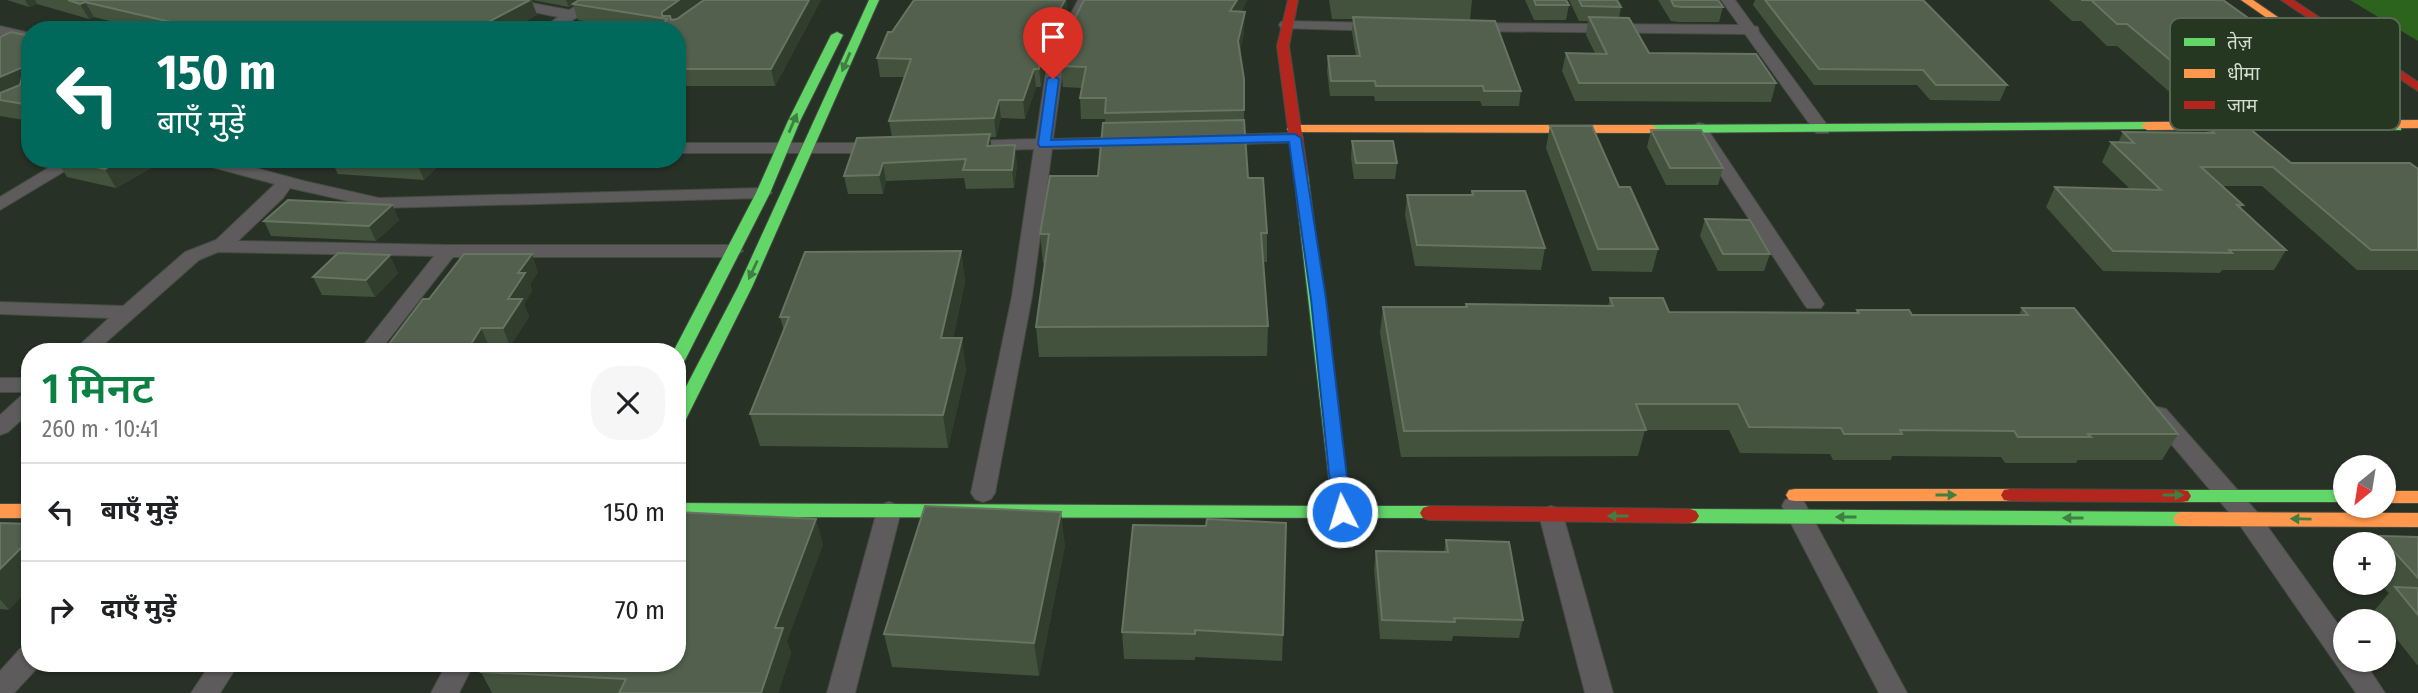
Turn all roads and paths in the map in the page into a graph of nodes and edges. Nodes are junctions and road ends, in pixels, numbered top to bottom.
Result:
1 (494, 0) edge
2 (596, 0) edge
3 (874, 0) edge
4 (1085, 0) edge
5 (1293, 0) edge
6 (1728, 0) edge
7 (2246, 0) edge
8 (2286, 0) edge
9 (570, 15) junction
10 (2272, 18) edge
11 (2313, 18) edge
12 (561, 21) edge
13 (842, 24) dead end
14 (1286, 25) junction
15 (1393, 27) edge
16 (1446, 27) edge
17 (0, 30) edge
18 (1753, 30) junction
19 (21, 36) edge
20 (21, 42) edge
21 (10, 46) edge
22 (2400, 75) edge
23 (2418, 87) edge
24 (2418, 124) edge
25 (2400, 125) edge
26 (2170, 127) edge
27 (1698, 128) junction
28 (1822, 129) junction
29 (2400, 129) edge
30 (1294, 134) junction
31 (1198, 140) edge
32 (1142, 141) edge
33 (2418, 141) edge
34 (1044, 144) junction
35 (947, 146) edge
36 (686, 148) edge
37 (892, 148) edge
38 (809, 149) junction
39 (783, 150) junction
40 (61, 168) edge
41 (237, 168) edge
42 (285, 181) junction
43 (763, 193) junction
44 (0, 205) edge
45 (222, 246) junction
46 (448, 251) junction
47 (733, 251) junction
48 (1814, 304) dead end
49 (0, 308) edge
50 (125, 312) junction
51 (92, 343) edge
52 (375, 343) edge
53 (686, 343) edge
54 (0, 385) edge
55 (21, 385) edge
56 (2147, 401) edge
57 (686, 403) edge
58 (21, 408) edge
59 (0, 427) edge
60 (983, 493) dead end
61 (2229, 495) junction
62 (2333, 496) edge
63 (2396, 497) edge
64 (2418, 497) edge
65 (1788, 503) junction
66 (686, 510) edge
67 (0, 511) edge
68 (21, 511) edge
69 (889, 511) junction
70 (1342, 512) junction
71 (1551, 516) junction
72 (2248, 518) junction
73 (2418, 520) edge
74 (2333, 638) edge
75 (21, 667) edge
76 (220, 672) edge
77 (456, 672) edge
78 (2356, 672) edge
79 (0, 691) edge
80 (205, 693) edge
81 (445, 693) edge
82 (841, 693) edge
83 (1599, 693) edge
84 (1893, 693) edge
85 (2371, 693) edge

1 - 9 street
2 - 9 street
3 -> 38 street
4 - 34 street
5 - 14 street
6 - 18 street
7 - 10 street
8 - 11 street
9 - 12 street
39 -> 13 street
14 - 15 street
14 - 30 street
16 - 18 street
17 - 19 street
18 - 28 street
20 - 21 street
22 - 23 street
24 - 25 street
26 - 28 street
27 - 28 street
27 - 30 street
27 - 48 street
29 - 33 street
30 - 31 street
30 - 70 street
32 - 34 street
34 - 35 street
34 - 60 street
36 - 39 street
37 - 38 street
38 - 39 street
38 -> 57 street
39 - 43 street
40 - 44 street
41 - 42 street
42 - 43 street
42 - 45 street
43 - 47 street
45 - 46 street
45 - 50 street
46 - 47 street
46 - 52 street
47 - 53 street
49 - 50 street
50 - 51 street
54 - 55 street
56 - 61 street
58 - 59 street
61 - 62 street
65 -> 61 street
61 - 72 street
63 - 64 street
65 -> 71 street
72 -> 65 street
65 - 84 street
66 - 69 street
67 - 68 street
69 - 70 street
69 - 82 street
70 - 71 street
71 - 83 street
73 -> 72 street
72 - 74 street
75 - 79 street
76 - 80 street
77 - 81 street
78 - 85 street

